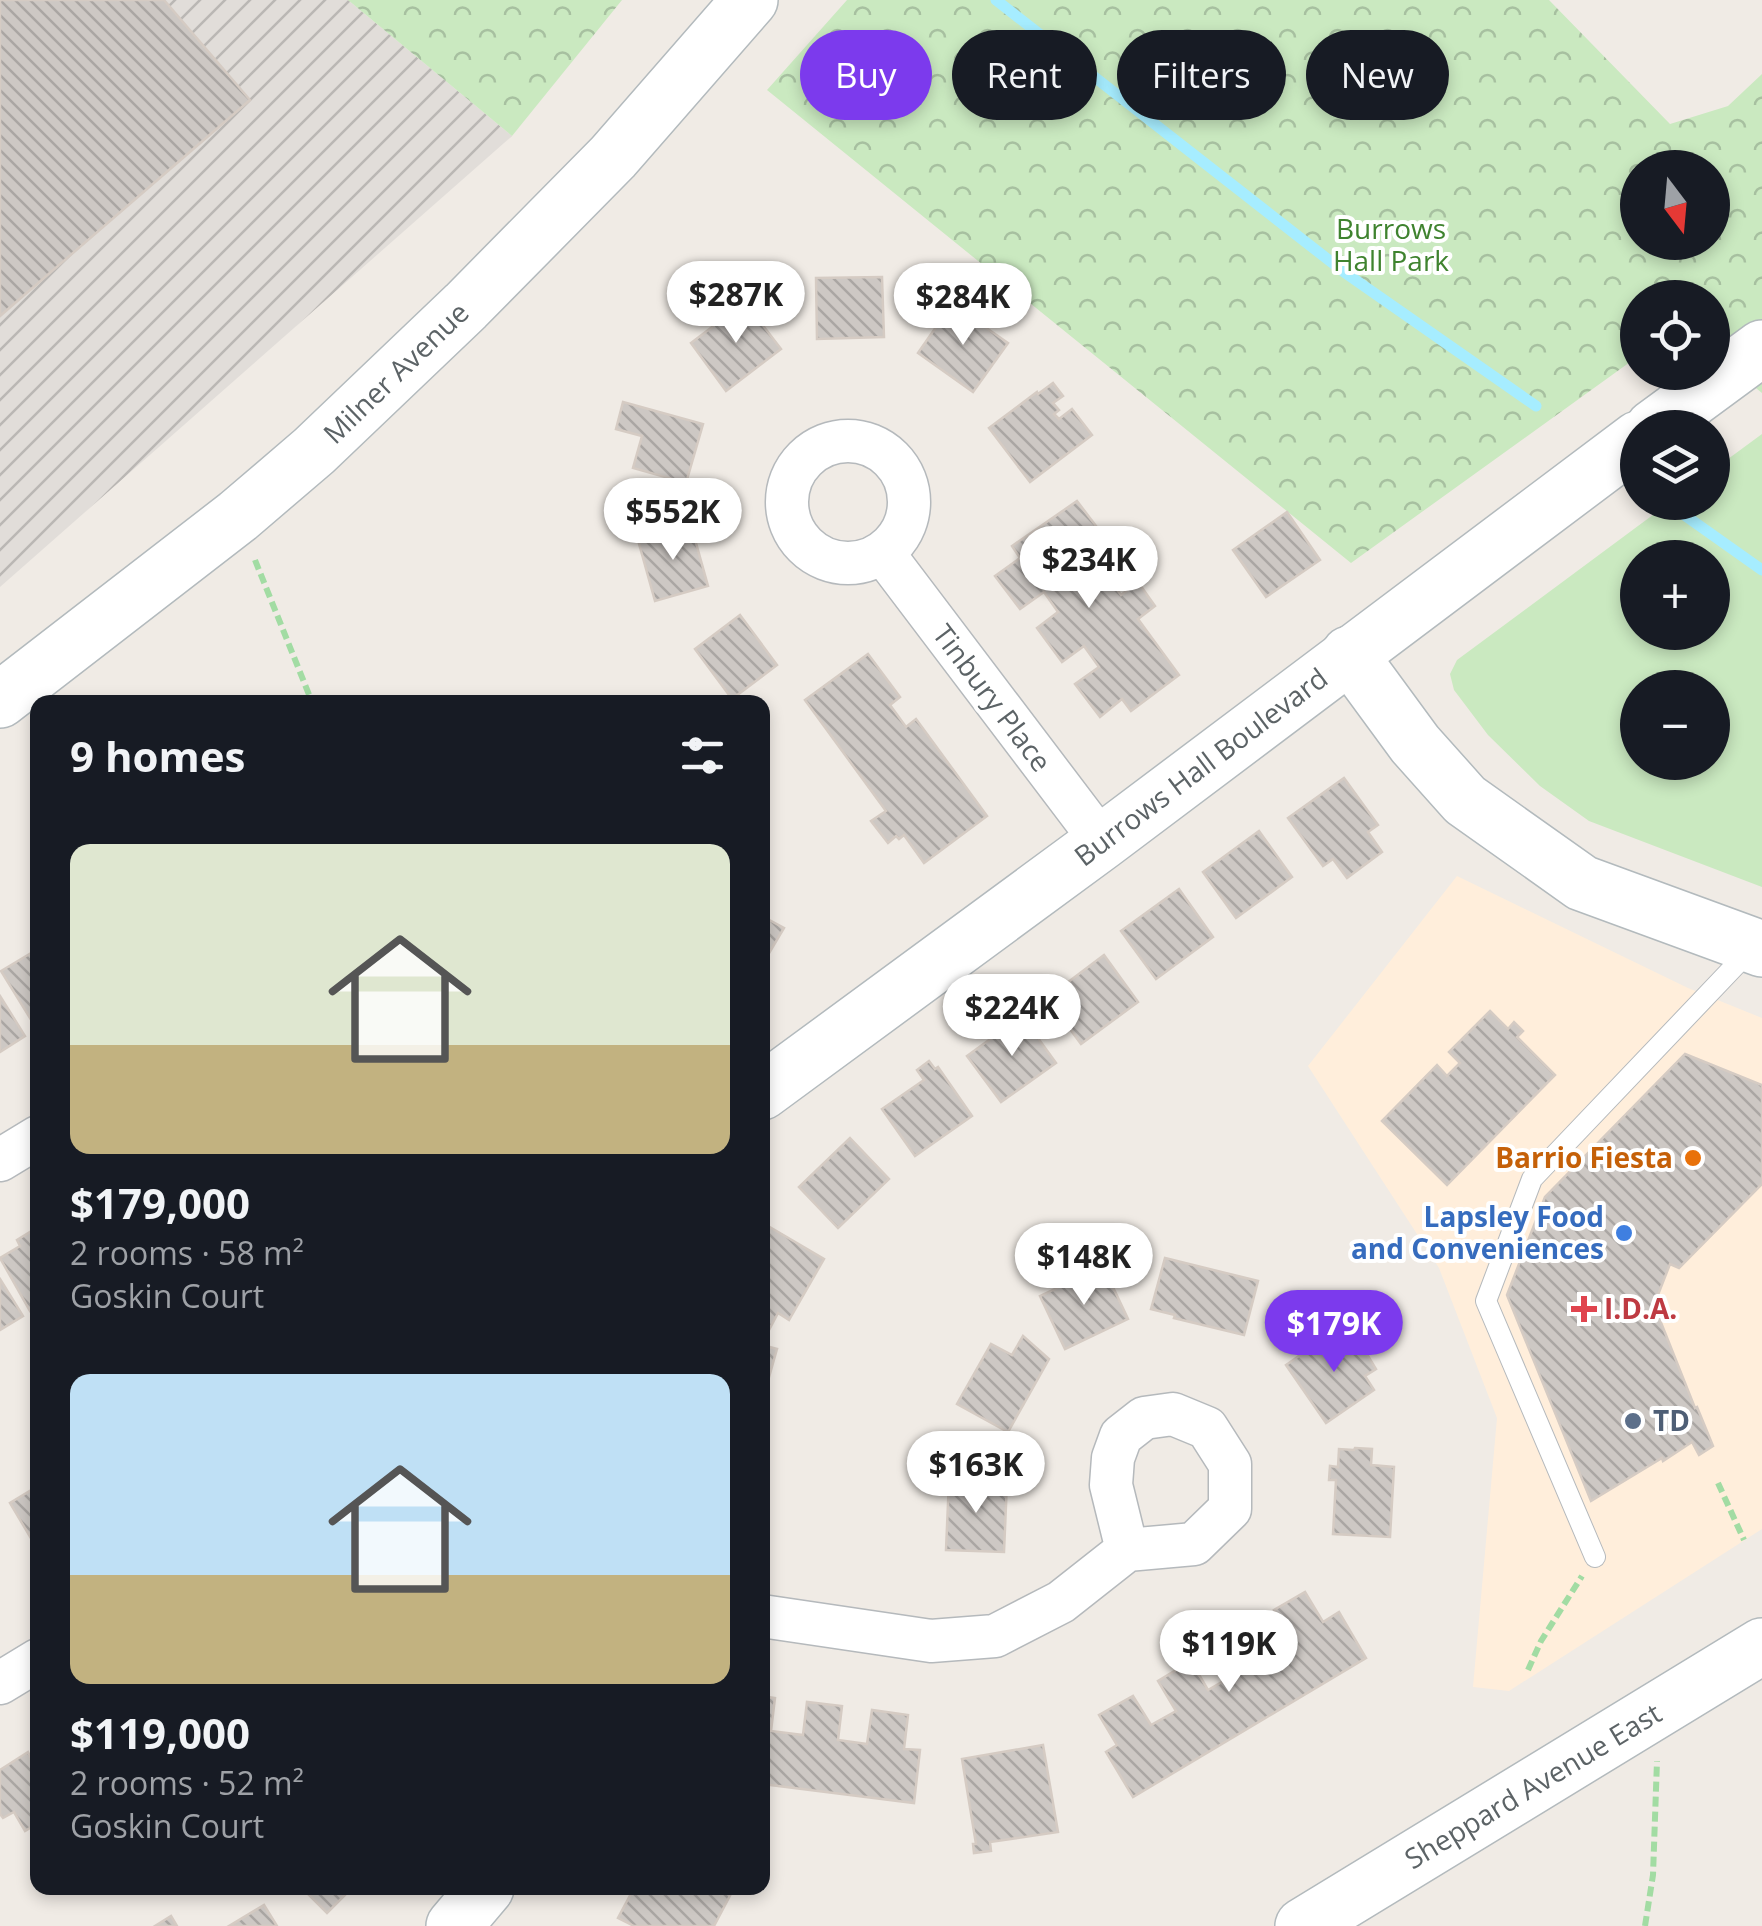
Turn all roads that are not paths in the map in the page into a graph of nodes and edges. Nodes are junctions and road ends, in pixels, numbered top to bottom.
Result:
1 (750, 0) edge
2 (1762, 348) edge
3 (1678, 410) edge
4 (1620, 452) edge
5 (882, 553) dead end
6 (1349, 654) junction
7 (0, 700) edge
8 (1102, 842) junction
9 (1758, 948) edge
10 (770, 1086) edge
11 (30, 1142) edge
12 (0, 1160) edge
13 (1127, 1550) dead end
14 (1594, 1557) road end
15 (770, 1617) edge
16 (1762, 1646) edge
17 (30, 1665) edge
18 (0, 1683) edge
19 (481, 1895) edge
20 (454, 1926) edge
21 (1303, 1926) edge

1 - 7 street, Milner Avenue
2 - 3 street
4 - 6 street, Burrows Hall Boulevard
5 - 8 street, Tinbury Place
6 - 8 street, Burrows Hall Boulevard
6 - 9 street
8 - 10 street, Burrows Hall Boulevard
9 - 14 lane
11 - 12 street
13 - 15 street
16 - 21 street, Sheppard Avenue East
17 - 18 street
19 - 20 street

